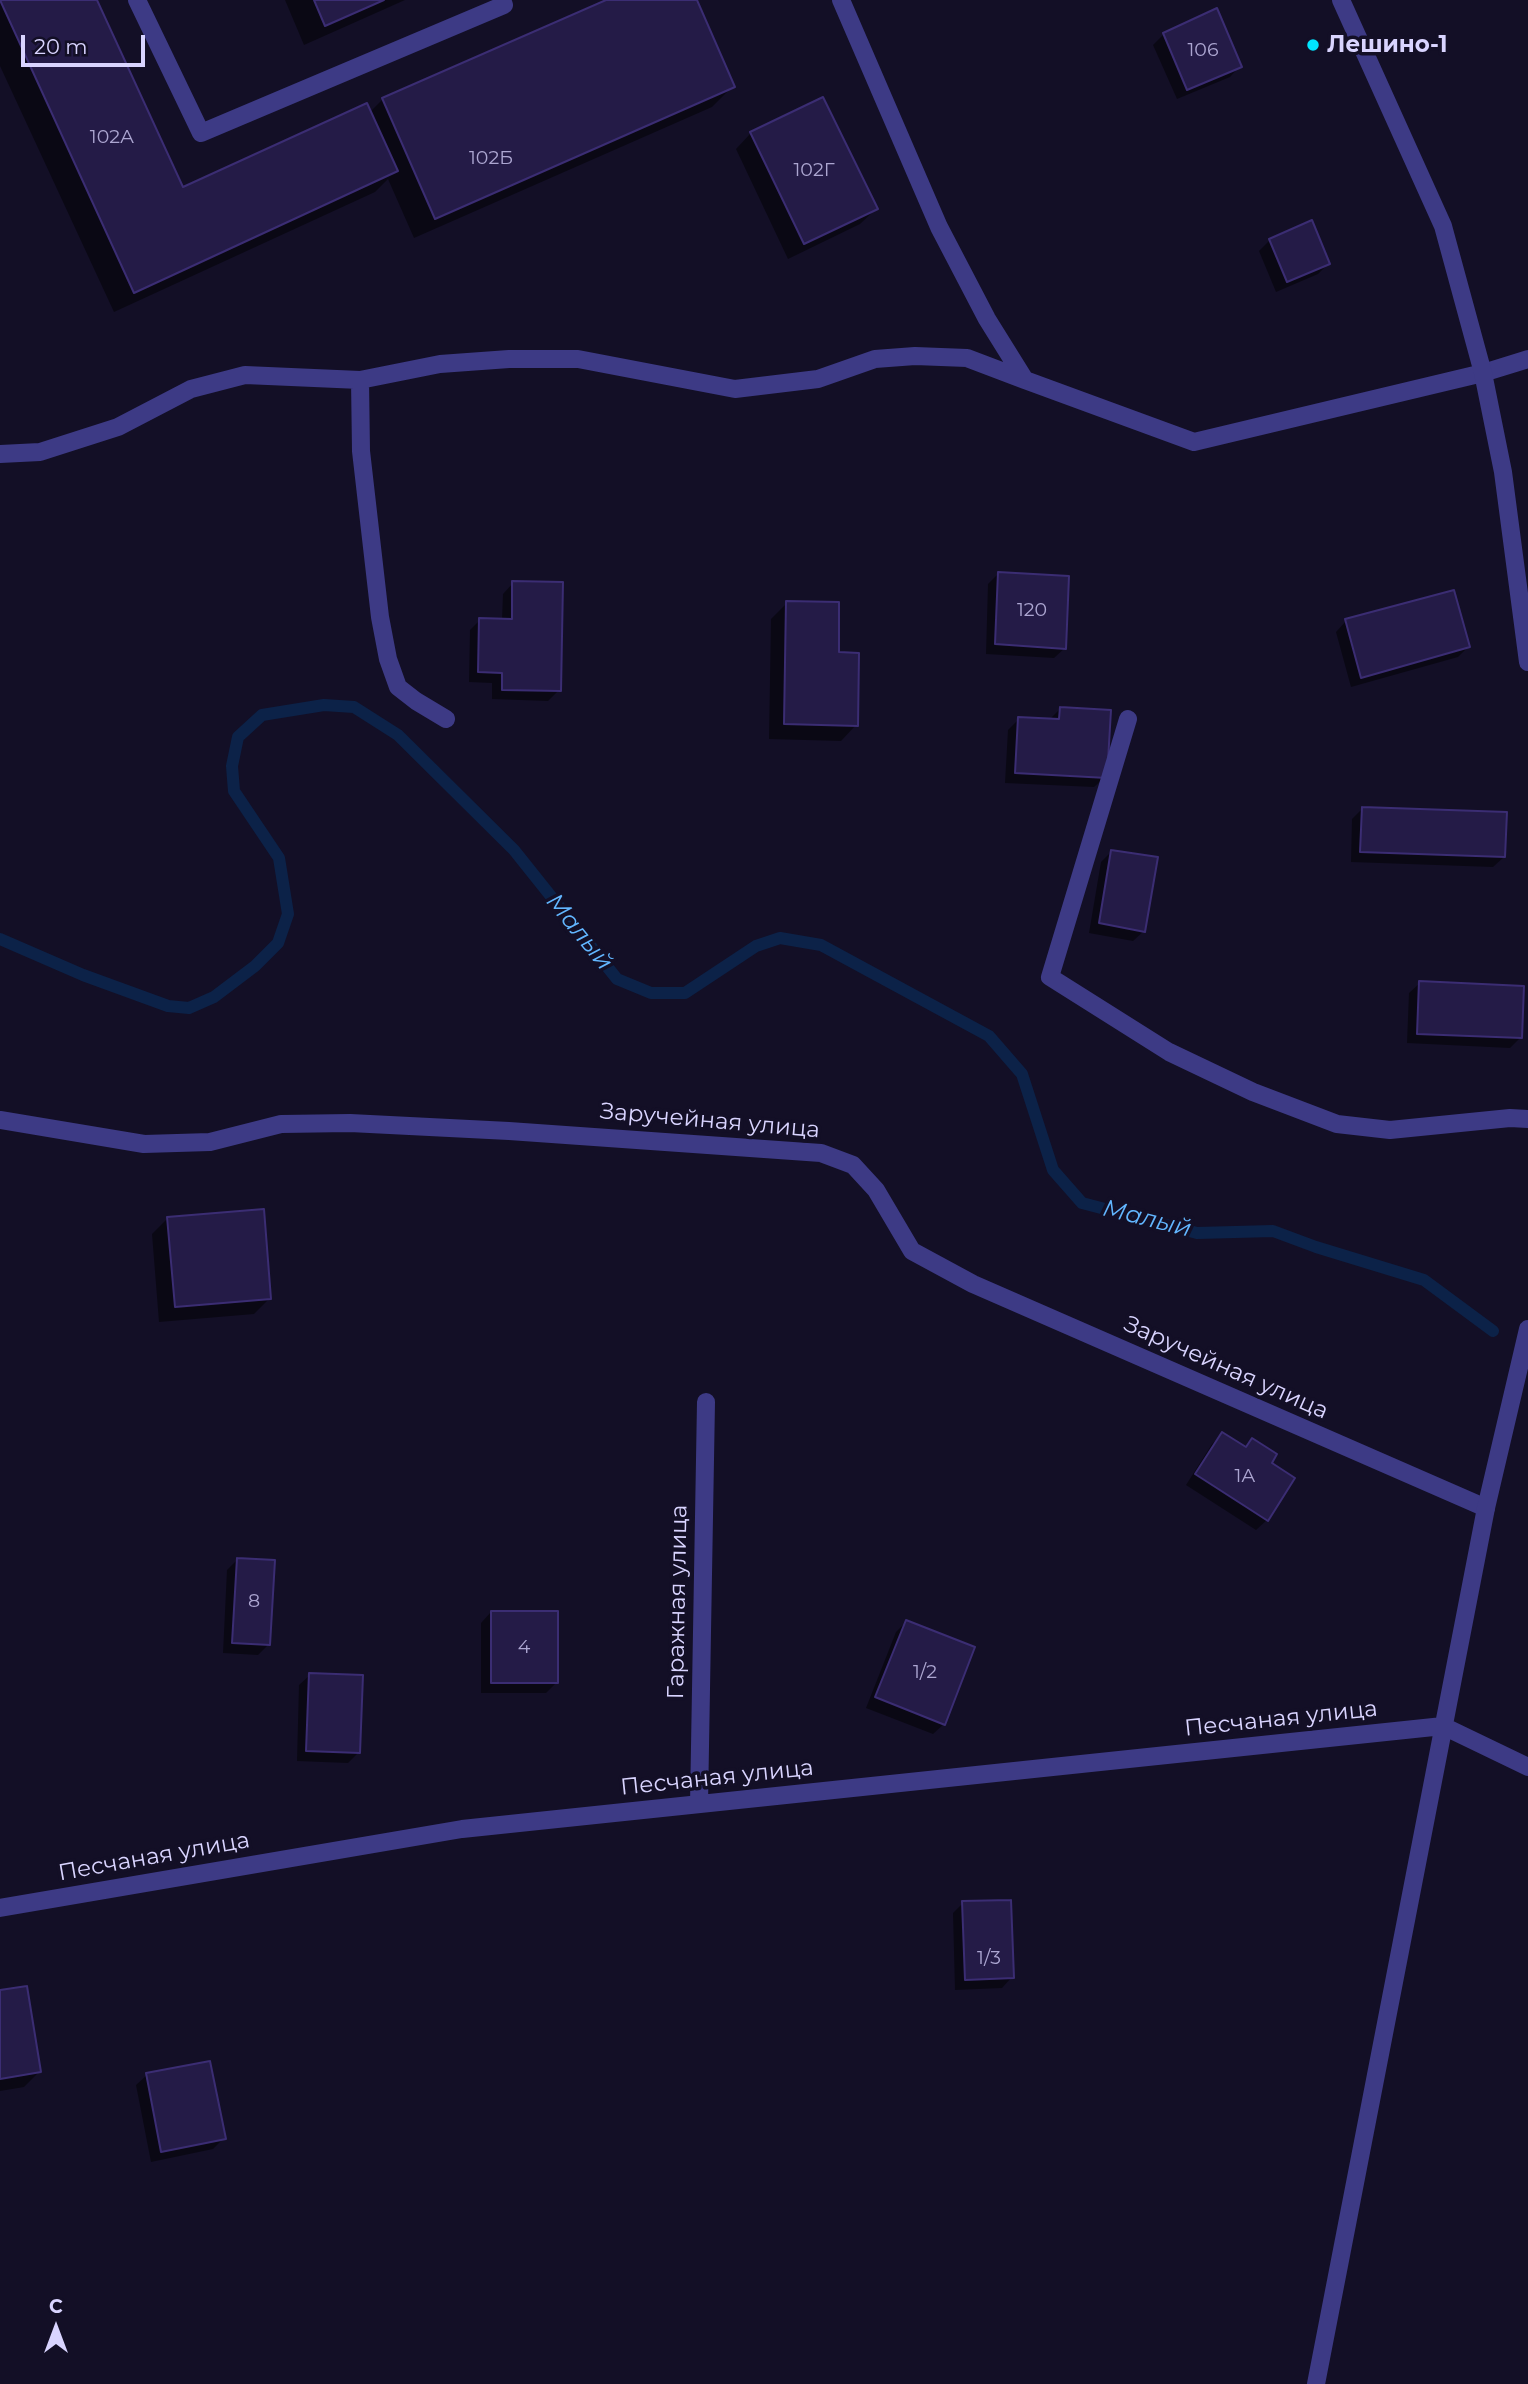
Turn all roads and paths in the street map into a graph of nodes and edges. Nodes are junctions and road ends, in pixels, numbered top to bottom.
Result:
1 (137, 0) edge
2 (841, 0) edge
3 (1342, 0) edge
4 (508, 2) edge
5 (1528, 359) edge
6 (1483, 373) junction
7 (360, 380) junction
8 (1026, 380) junction
9 (0, 454) edge
10 (1528, 662) edge
11 (446, 719) dead end
12 (1128, 719) dead end
13 (1528, 1119) edge
14 (0, 1120) edge
15 (1528, 1329) edge
16 (706, 1402) dead end
17 (1486, 1508) junction
18 (1443, 1726) junction
19 (1528, 1767) edge
20 (699, 1804) junction
21 (0, 1908) edge
22 (1316, 2384) edge

1 - 4 street
2 - 8 street
3 - 6 street
5 - 6 street
6 - 8 street
6 - 10 street
7 - 8 street
7 - 9 street
7 - 11 street
12 - 13 street
14 - 17 street, Заручейная улица
15 - 17 street
16 - 20 street, Гаражная улица
17 - 18 street
18 - 19 street
18 - 20 street, Песчаная улица
18 - 22 street
20 - 21 street, Песчаная улица

